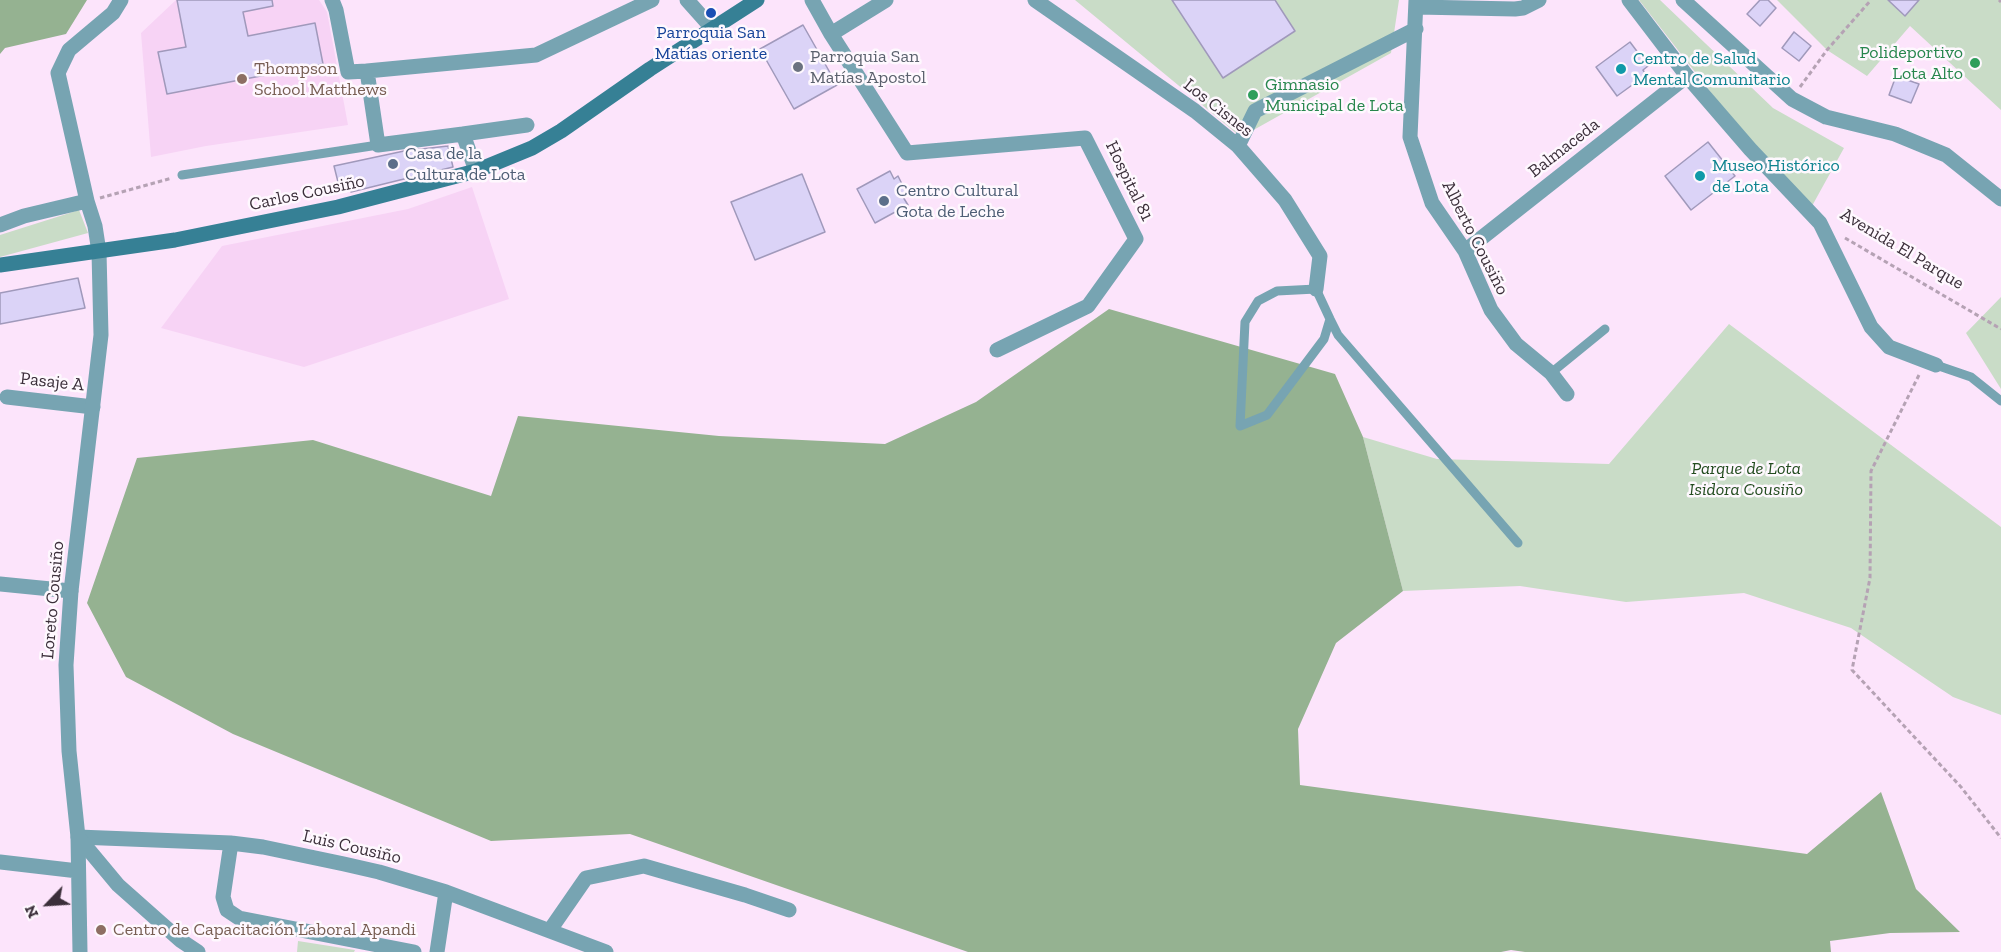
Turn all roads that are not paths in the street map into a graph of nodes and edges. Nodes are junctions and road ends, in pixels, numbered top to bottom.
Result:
1 (121, 0) edge
2 (332, 0) edge
3 (652, 0) edge
4 (687, 0) edge
5 (757, 0) edge
6 (812, 0) edge
7 (886, 0) edge
8 (1035, 0) edge
9 (1539, 0) edge
10 (1629, 0) edge
11 (1683, 0) edge
12 (1416, 4) edge
13 (712, 28) junction
14 (1416, 29) junction
15 (831, 34) junction
16 (367, 71) junction
17 (1687, 76) junction
18 (527, 125) dead end
19 (463, 134) junction
20 (378, 145) junction
21 (1238, 146) junction
22 (476, 171) junction
23 (182, 175) road end
24 (2001, 199) edge
25 (87, 201) junction
26 (0, 225) edge
27 (1465, 251) junction
28 (99, 252) junction
29 (31, 261) junction
30 (0, 265) edge
31 (0, 275) edge
32 (1316, 289) junction
33 (1330, 319) junction
34 (1605, 329) dead end
35 (997, 350) dead end
36 (1931, 363) joint
37 (1551, 373) junction
38 (1567, 394) dead end
39 (7, 397) dead end
40 (2001, 401) edge
41 (93, 406) junction
42 (1518, 543) dead end
43 (0, 584) edge
44 (71, 591) junction
45 (78, 837) junction
46 (231, 843) junction
47 (0, 862) edge
48 (78, 871) junction
49 (446, 892) junction
50 (789, 910) dead end
51 (550, 930) junction
52 (80, 952) edge
53 (198, 952) edge
54 (414, 952) edge
55 (438, 952) edge
56 (606, 952) edge

1 - 25 street, Loreto Cousiño
2 - 16 street
3 - 16 street
4 - 13 street
5 - 13 main road, Carlos Cousiño
6 - 15 street
7 - 15 street
8 - 21 street, Los Cisnes
9 - 12 street
10 - 17 street, Avenida El Parque
11 - 24 street
12 - 14 street, Alberto Cousiño
13 - 22 main road, Carlos Cousiño
14 - 21 street
14 - 27 street, Alberto Cousiño
15 - 35 street, Hospital 81
16 - 20 street
17 - 27 street, Balmaceda
17 - 36 street, Avenida El Parque
18 - 19 street
19 - 20 street
19 - 22 street
20 - 23 lane
21 - 32 street, Los Cisnes
22 - 28 main road, Carlos Cousiño
25 - 26 street
25 - 28 street, Loreto Cousiño
27 - 37 street, Alberto Cousiño
28 - 29 main road, Carlos Cousiño
28 - 41 street, Loreto Cousiño
29 - 30 main road, Carlos Cousiño
29 - 31 main road, Carlos Cousiño
32 - 33 lane
32 - 33 lane
33 - 42 lane
34 - 37 lane
36 - 40 lane
37 - 38 street, Alberto Cousiño
39 - 41 street, Pasaje A
41 - 44 street, Loreto Cousiño
43 - 44 street
44 - 45 street, Loreto Cousiño
45 - 46 street, Luis Cousiño
45 - 48 street, Loreto Cousiño
45 - 53 street
46 - 49 street, Luis Cousiño
46 - 54 street
47 - 48 street
48 - 52 street, Loreto Cousiño
49 - 51 street, Luis Cousiño
49 - 55 street
50 - 51 street
51 - 56 street, Luis Cousiño

